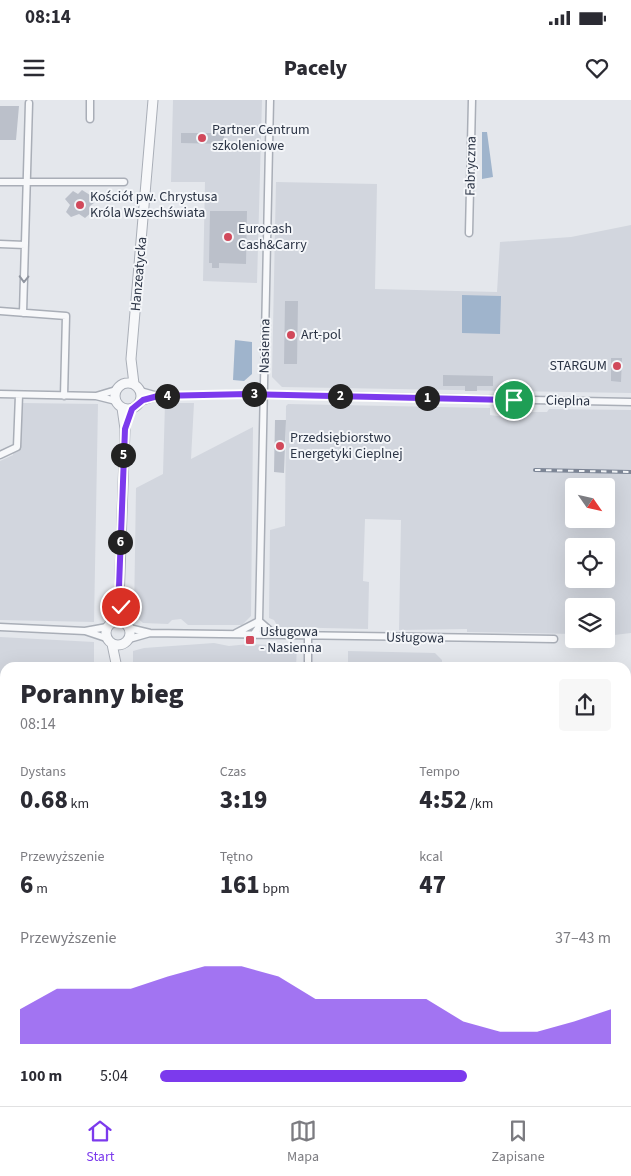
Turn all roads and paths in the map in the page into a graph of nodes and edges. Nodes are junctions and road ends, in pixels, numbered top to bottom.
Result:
1 (90, 100) edge
2 (154, 100) edge
3 (270, 100) edge
4 (472, 100) edge
5 (29, 103) dead end
6 (90, 120) dead end
7 (0, 182) edge
8 (27, 182) junction
9 (124, 182) dead end
10 (469, 232) dead end
11 (0, 244) edge
12 (25, 245) junction
13 (0, 311) edge
14 (23, 313) junction
15 (131, 359) junction
16 (120, 387) junction
17 (137, 388) junction
18 (0, 394) edge
19 (19, 395) junction
20 (264, 395) junction
21 (64, 396) junction
22 (96, 396) junction
23 (158, 396) junction
24 (140, 402) junction
25 (631, 402) edge
26 (119, 405) junction
27 (132, 409) junction
28 (125, 429) junction
29 (0, 455) edge
30 (119, 601) junction
31 (259, 621) junction
32 (110, 624) junction
33 (126, 625) junction
34 (0, 627) edge
35 (85, 631) junction
36 (150, 633) junction
37 (233, 634) junction
38 (253, 635) junction
39 (276, 635) junction
40 (308, 636) junction
41 (554, 640) dead end
42 (109, 641) junction
43 (126, 641) junction
44 (115, 662) edge
45 (119, 662) edge
46 (308, 662) edge

1 - 6 street
2 - 15 street, Hanzeatycka
3 - 20 street, Nasienna
4 - 10 street, Fabryczna
5 - 8 street
7 - 8 street
8 - 9 street
8 - 12 street
11 - 12 street
12 -> 14 street
13 - 14 street
14 - 21 street
15 - 16 street, Hanzeatycka
15 - 17 street, Hanzeatycka
16 - 17 street
16 - 22 street
16 - 26 street, Hanzeatycka
17 - 23 street
17 - 24 street, Hanzeatycka
18 - 19 street
19 - 21 street
19 - 29 street
20 - 23 street, Cieplna
20 - 25 street, Cieplna
20 - 31 street, Nasienna
21 - 22 street
22 - 26 street
23 - 24 street
24 - 27 street
26 - 27 street
26 - 28 street
27 - 28 street
28 - 30 street
30 - 32 street
30 - 33 street
31 - 37 street, Usługowa
31 - 38 street
31 - 39 street
32 - 33 street
32 - 35 street
32 - 42 street
33 - 36 street, Usługowa
33 - 43 street
34 - 35 street
35 - 42 street
36 - 37 street, Usługowa
36 - 43 street, Usługowa
37 - 38 street, Usługowa
38 - 39 street, Usługowa
39 - 40 street, Usługowa
40 - 41 street, Usługowa
40 - 46 street
42 - 43 street
42 - 44 street
43 - 45 street

